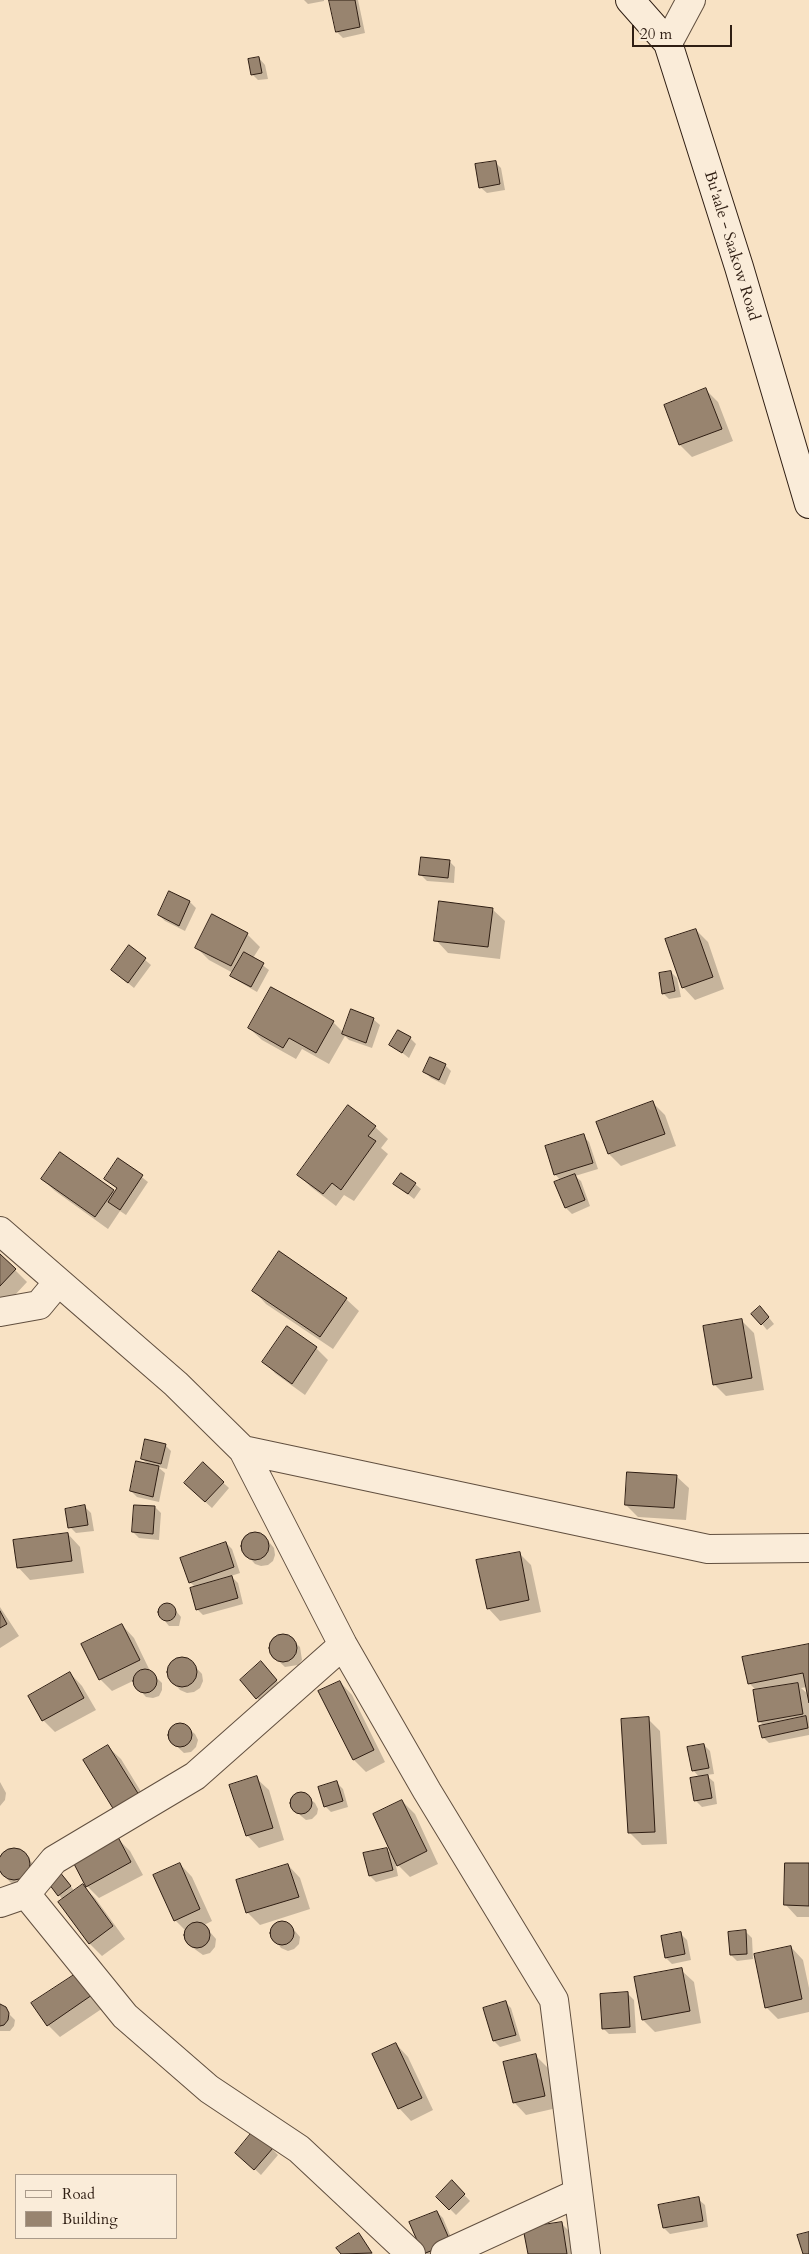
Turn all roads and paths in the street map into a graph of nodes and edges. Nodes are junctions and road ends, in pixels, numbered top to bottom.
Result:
1 (630, 0) edge
2 (691, 0) edge
3 (668, 43) junction
4 (809, 504) edge
5 (0, 1231) edge
6 (58, 1282) junction
7 (0, 1312) edge
8 (243, 1450) junction
9 (809, 1548) edge
10 (343, 1645) junction
11 (26, 1894) junction
12 (0, 1903) edge
13 (578, 2193) junction
14 (411, 2254) edge
15 (444, 2254) edge
16 (586, 2254) edge

1 - 3 street, Bu'aale - Saakow Road
2 - 3 street
3 - 4 street, Bu'aale - Saakow Road
5 - 6 street
6 - 7 street
6 - 8 street
8 - 9 street
8 - 10 street
10 - 11 street
10 - 13 street
11 - 12 street
11 - 14 street
13 - 15 street
13 - 16 street

